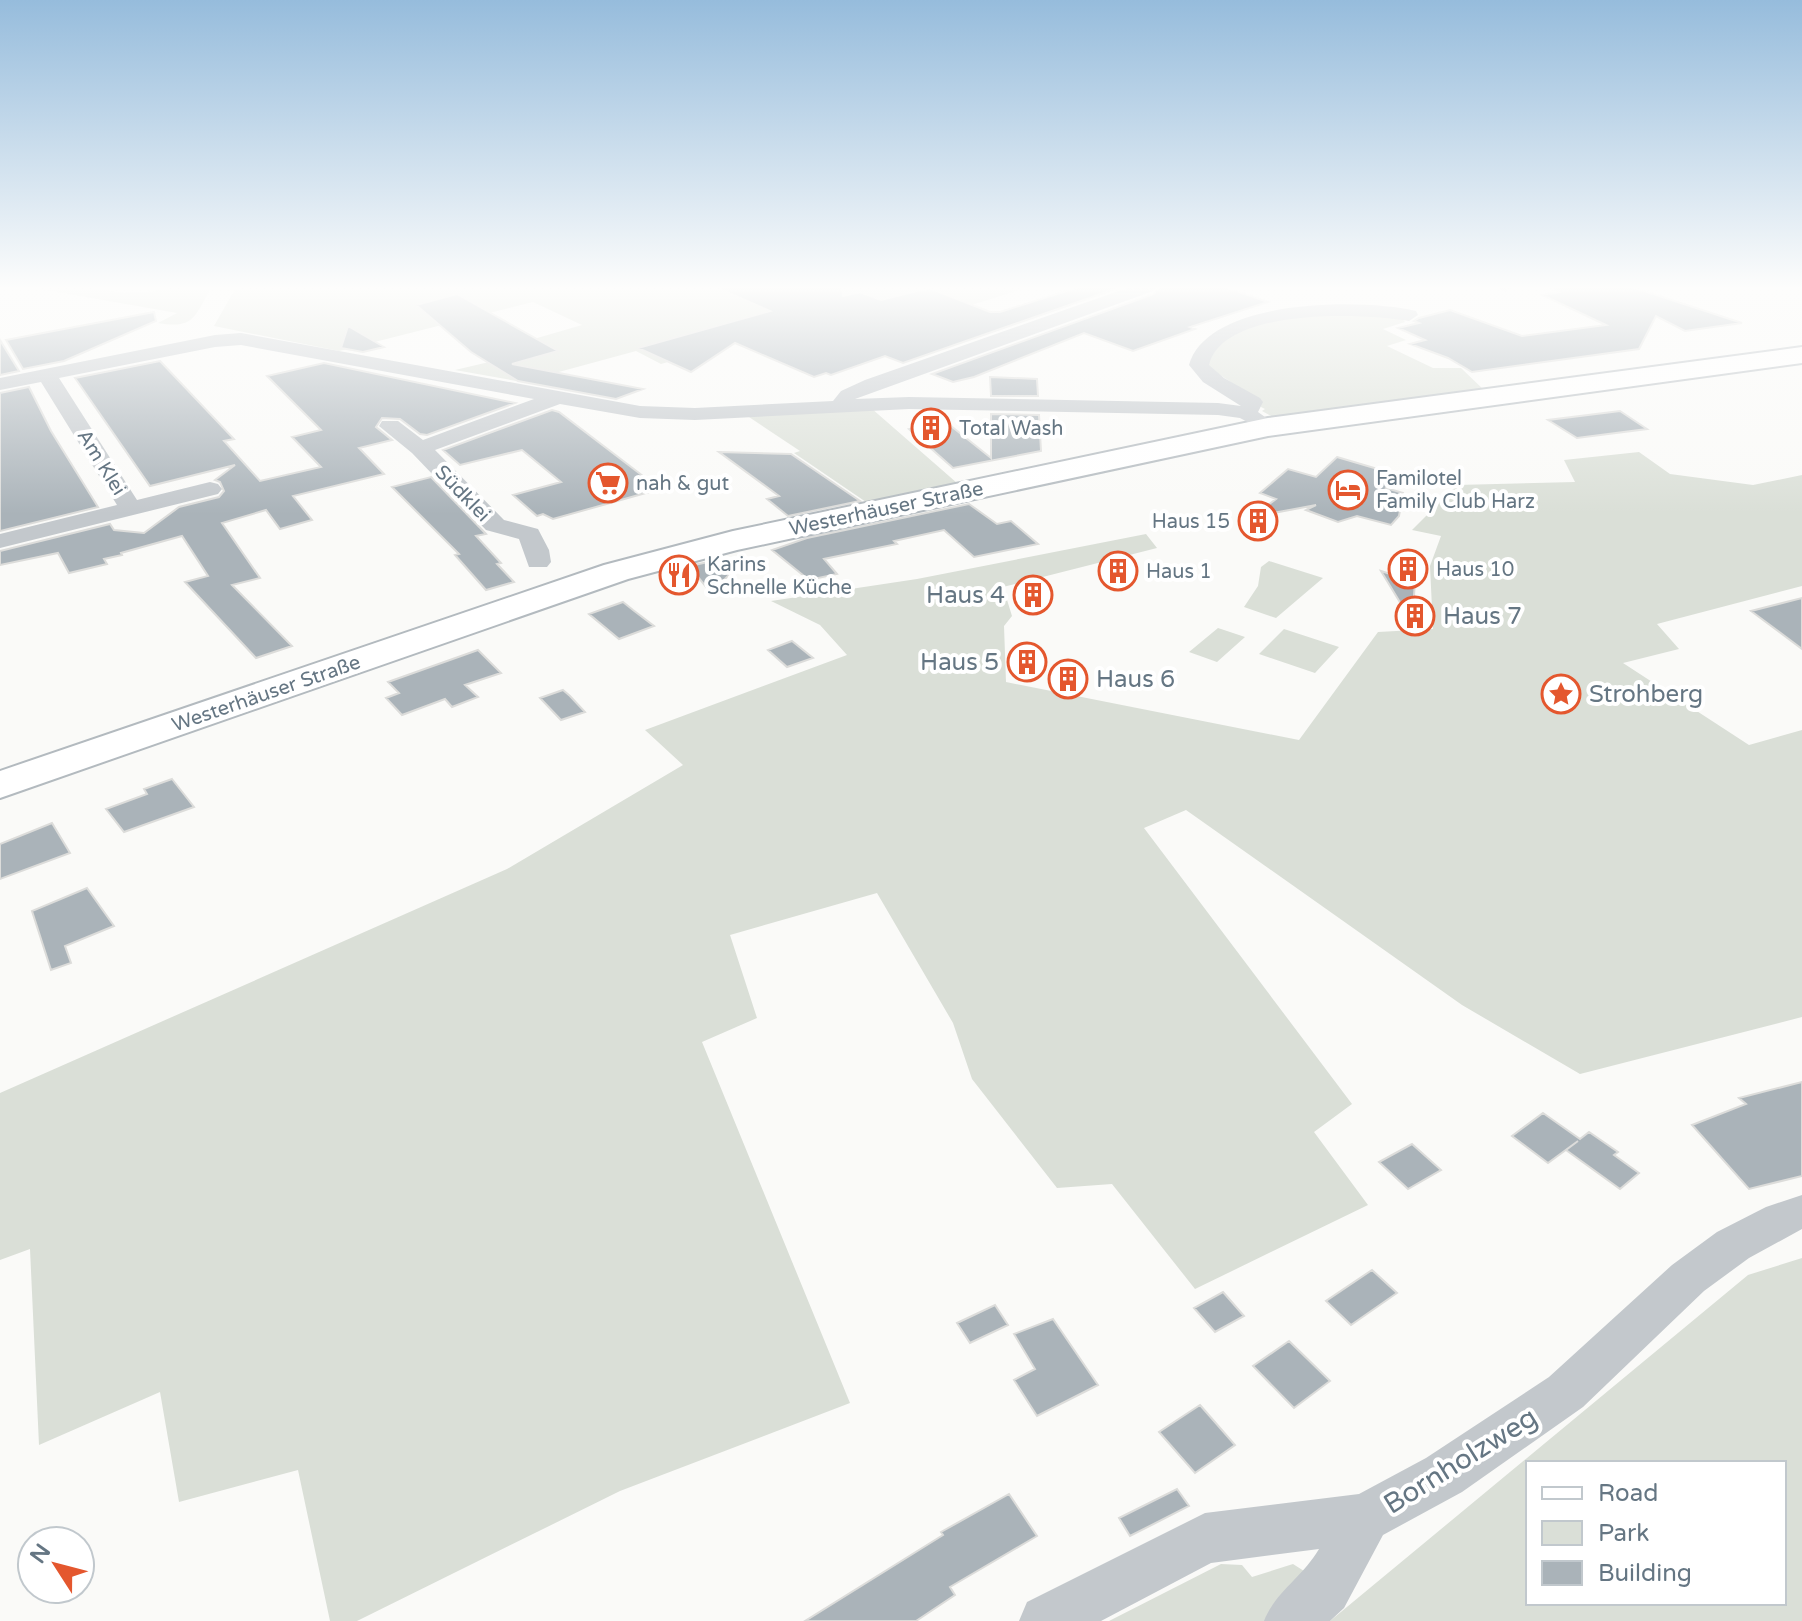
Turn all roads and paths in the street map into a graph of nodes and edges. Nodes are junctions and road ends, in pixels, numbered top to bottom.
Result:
1 (104, 363) edge
2 (370, 363) edge
3 (933, 363) edge
4 (1200, 363) edge
5 (1738, 363) edge
6 (46, 374) junction
7 (0, 384) edge
8 (558, 397) junction
9 (840, 406) junction
10 (1257, 420) junction
11 (390, 426) dead end
12 (420, 448) junction
13 (210, 489) dead end
14 (131, 509) junction
15 (0, 541) edge
16 (538, 562) dead end
17 (0, 785) edge
18 (1791, 1216) edge
19 (1365, 1518) junction
20 (1046, 1621) edge
21 (1291, 1621) edge

1 - 6 street
2 - 8 street
3 - 9 street
4 - 10 street
5 - 10 main road, Westerhäuser Straße
6 - 7 street
6 - 14 street, Am Klei
8 - 9 street
8 - 12 street, Südklei
9 - 10 street
10 - 17 main road, Westerhäuser Straße
11 - 12 street, Südklei
12 - 16 street, Südklei
13 - 14 street
14 - 15 street
18 - 19 street, Bornholzweg
19 - 20 street, Bornholzweg
19 - 21 street

